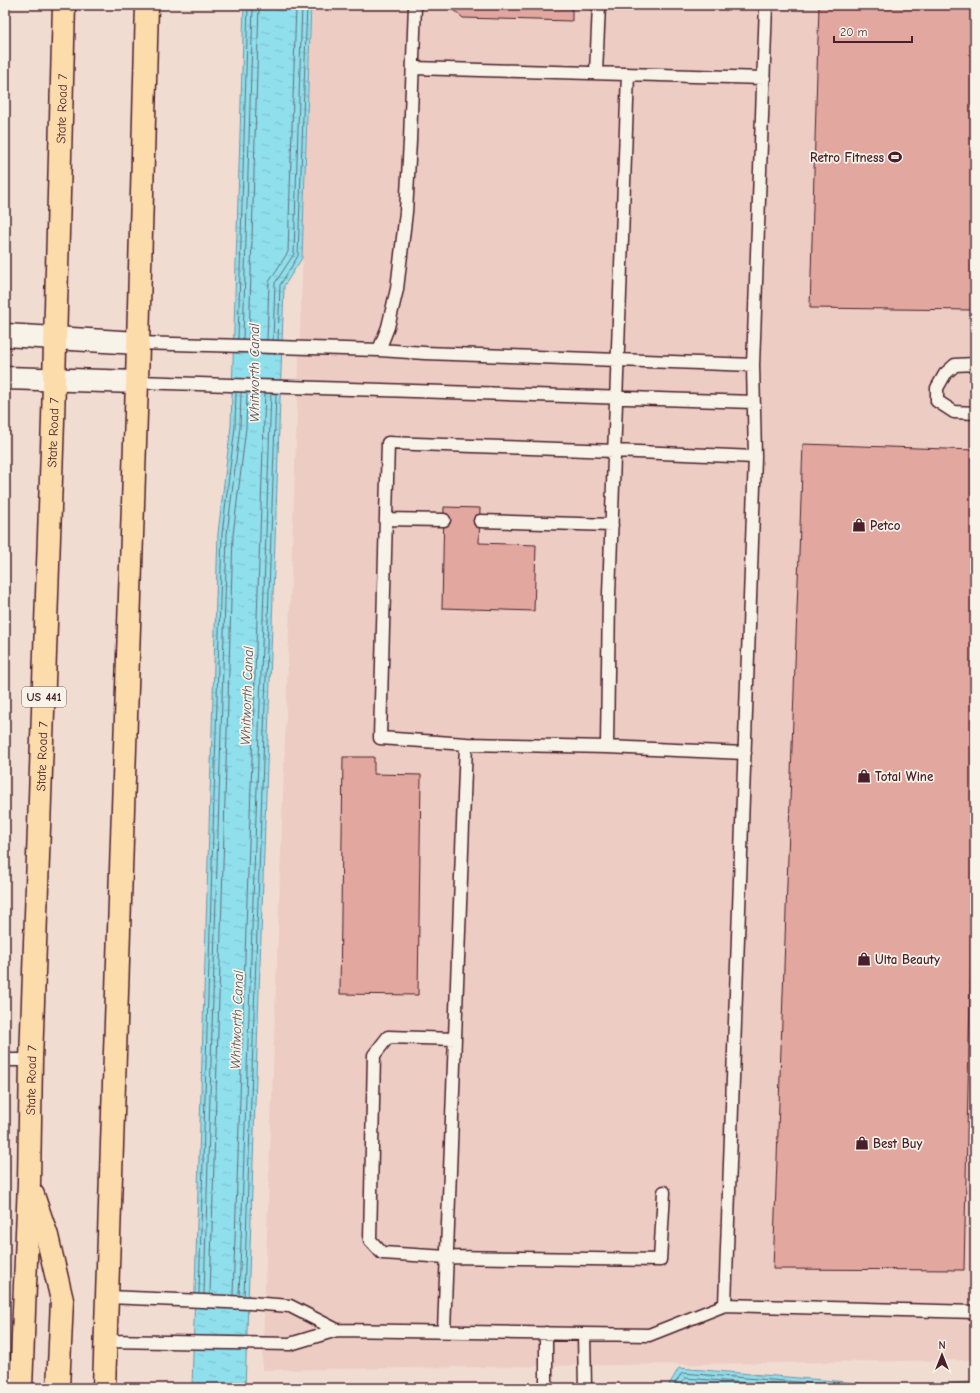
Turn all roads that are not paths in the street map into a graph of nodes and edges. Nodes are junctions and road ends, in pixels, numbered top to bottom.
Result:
1 (64, 5) edge
2 (147, 5) edge
3 (415, 5) edge
4 (599, 5) edge
5 (766, 5) edge
6 (413, 68) junction
7 (596, 73) junction
8 (628, 74) junction
9 (764, 78) junction
10 (5, 335) edge
11 (55, 338) junction
12 (138, 343) junction
13 (379, 350) junction
14 (617, 360) junction
15 (975, 364) edge
16 (753, 365) junction
17 (5, 378) edge
18 (54, 379) junction
19 (137, 382) junction
20 (617, 398) junction
21 (753, 402) junction
22 (975, 414) edge
23 (614, 451) junction
24 (755, 457) junction
25 (386, 519) junction
26 (444, 520) dead end
27 (480, 521) dead end
28 (612, 525) junction
29 (466, 744) junction
30 (607, 747) junction
31 (745, 753) junction
32 (455, 1039) junction
33 (5, 1060) edge
34 (31, 1060) junction
35 (29, 1182) junction
36 (664, 1192) dead end
37 (447, 1257) junction
38 (108, 1296) junction
39 (725, 1305) junction
40 (975, 1312) edge
41 (337, 1330) junction
42 (444, 1331) junction
43 (546, 1333) junction
44 (584, 1334) junction
45 (106, 1341) junction
46 (21, 1388) edge
47 (58, 1388) edge
48 (104, 1388) edge
49 (546, 1388) edge
50 (585, 1388) edge

1 - 11 main road, State Road 7 / US 441
2 - 12 main road
3 - 6 lane
4 - 7 lane
5 - 9 lane
6 - 7 lane
6 - 13 lane
7 - 8 lane
8 - 9 lane
8 - 14 lane
9 - 16 lane
10 - 11 street
11 - 12 street
11 - 18 main road, State Road 7 / US 441
12 - 13 lane
12 - 19 main road
13 - 14 lane
14 - 16 lane
14 - 20 lane
15 - 22 lane
16 - 21 lane
17 - 18 street
18 - 19 street
18 - 34 main road, State Road 7 / US 441
19 - 20 lane
19 - 38 main road
20 - 21 lane
20 - 23 lane
21 - 24 lane
23 - 24 lane
23 - 25 lane
23 - 28 lane
24 - 31 lane
25 - 26 lane
25 - 29 lane
27 - 28 lane
28 - 30 lane
29 - 30 lane
29 - 32 lane
30 - 31 lane
31 - 39 lane
32 - 37 lane
32 - 37 lane
33 - 34 lane
34 - 35 main road, State Road 7 / US 441
35 - 46 main road, State Road 7 / US 441
35 - 47 main road
36 - 37 lane
37 - 42 lane
38 - 41 lane
38 - 45 main road
39 - 40 lane
39 - 44 lane
41 - 42 lane
41 - 45 lane
42 - 43 lane
43 - 44 lane
43 - 49 lane
44 - 50 lane
45 - 48 main road

